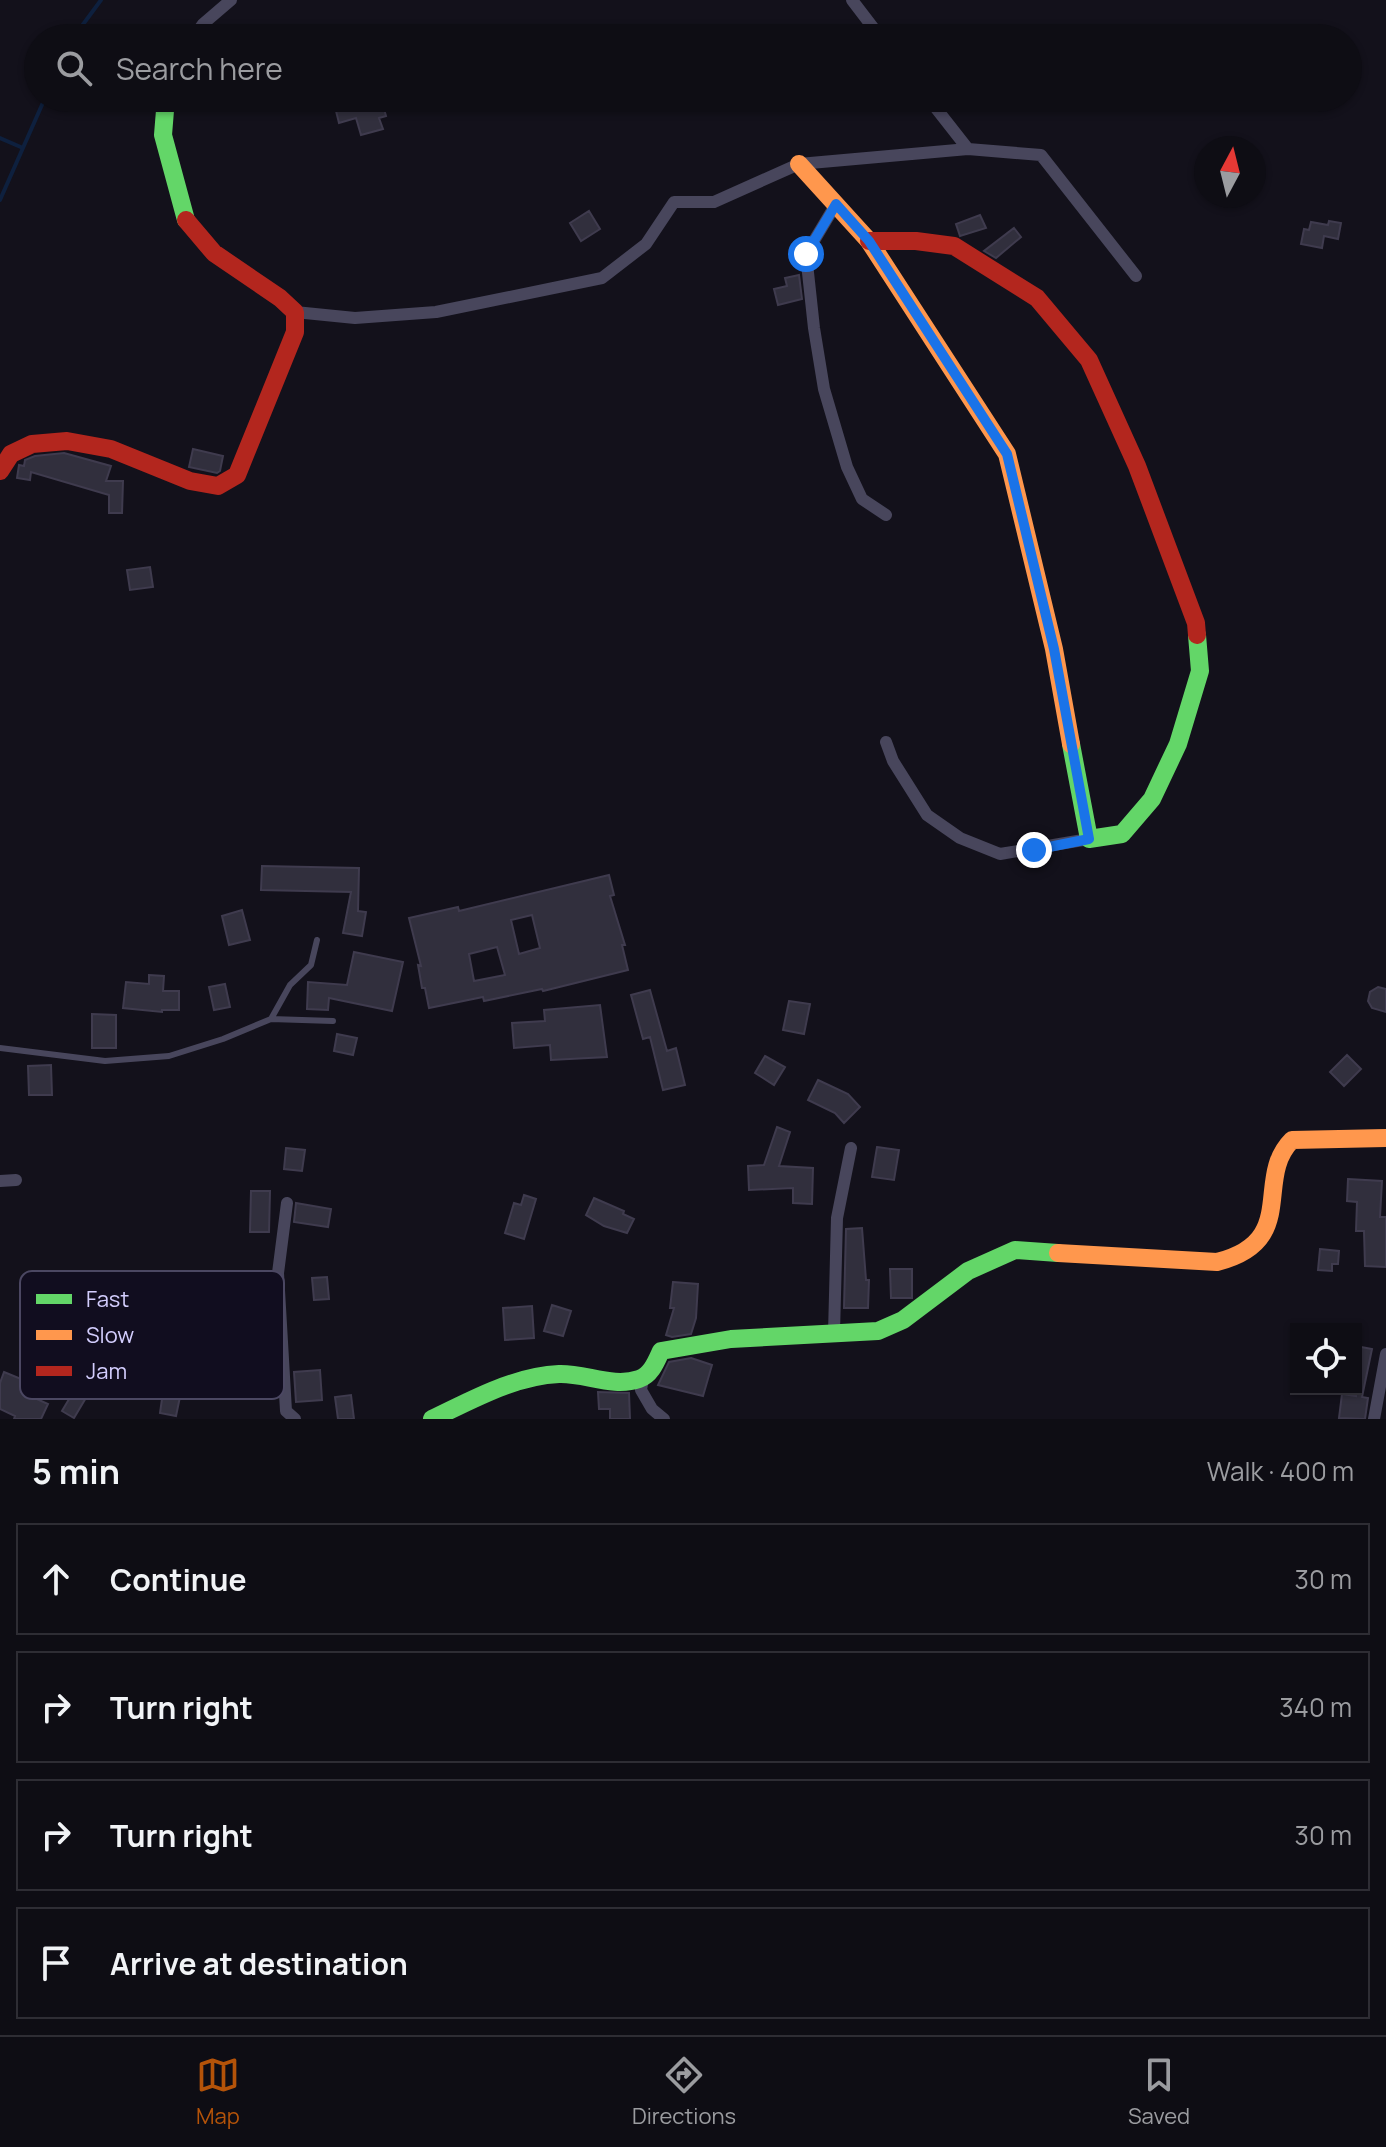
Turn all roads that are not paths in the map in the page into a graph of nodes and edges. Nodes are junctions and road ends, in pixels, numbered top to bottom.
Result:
1 (231, 0) edge
2 (852, 0) edge
3 (203, 24) edge
4 (870, 24) edge
5 (165, 112) edge
6 (939, 112) edge
7 (968, 149) junction
8 (799, 164) junction
9 (836, 204) junction
10 (869, 241) junction
11 (1136, 276) dead end
12 (295, 312) junction
13 (0, 471) edge
14 (886, 515) dead end
15 (886, 742) dead end
16 (1089, 839) junction
17 (317, 940) dead end
18 (271, 1019) junction
19 (333, 1021) dead end
20 (0, 1048) edge
21 (1386, 1138) edge
22 (851, 1148) dead end
23 (16, 1180) dead end
24 (0, 1181) edge
25 (287, 1203) dead end
26 (278, 1271) edge
27 (834, 1333) junction
28 (1386, 1354) edge
29 (284, 1376) edge
30 (643, 1378) junction
31 (295, 1419) edge
32 (432, 1419) edge
33 (664, 1419) edge
34 (1374, 1419) edge

1 - 3 street
2 - 4 street
5 - 12 street
6 - 7 street
7 - 8 street
7 - 11 street
8 - 9 street
8 - 12 street
9 - 10 street
9 - 14 street
10 - 16 street
10 - 16 street
12 - 13 street
15 - 16 street
17 - 18 lane
18 - 19 lane
18 - 20 lane
21 - 27 street
22 - 27 street
23 - 24 street
25 - 26 street
27 - 30 street
28 - 34 street
29 - 31 street
30 - 32 street
30 - 33 street

